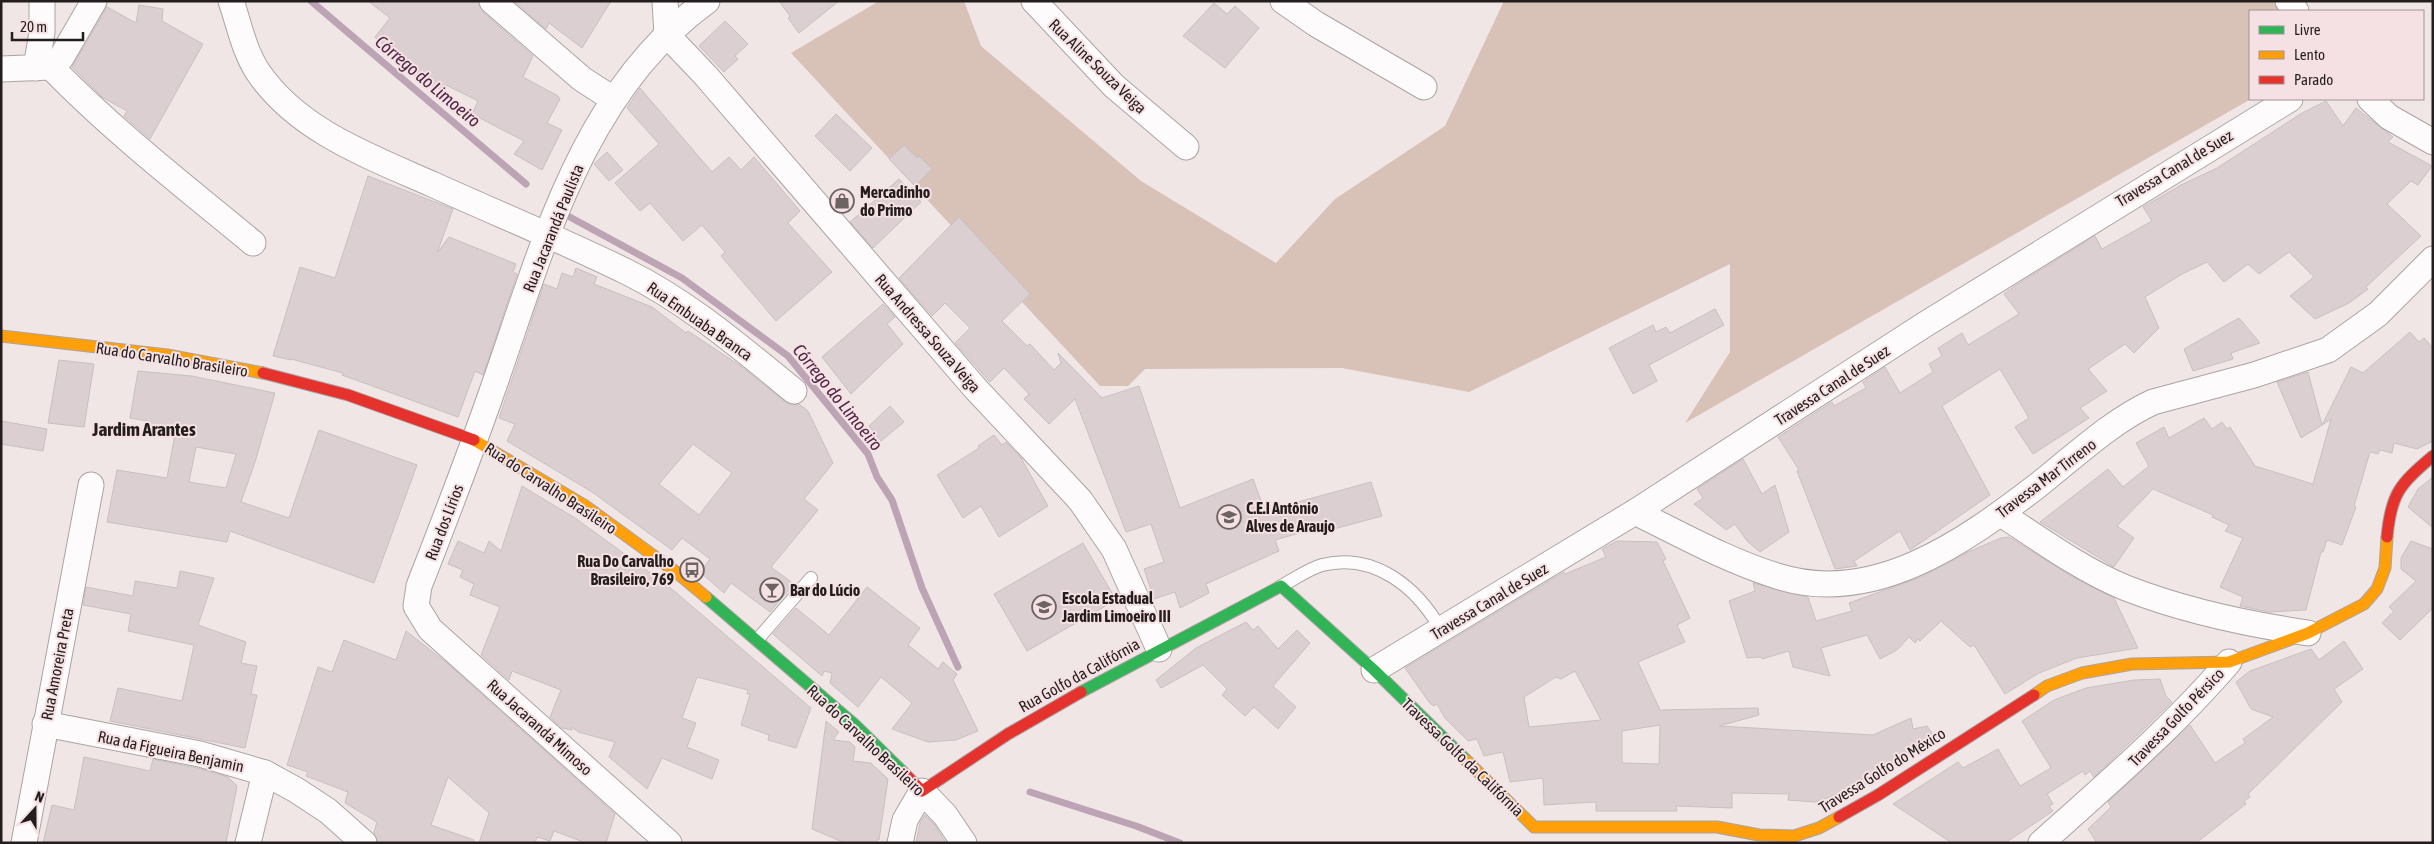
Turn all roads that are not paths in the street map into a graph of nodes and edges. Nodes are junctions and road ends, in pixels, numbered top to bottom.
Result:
1 (42, 1) edge
2 (94, 1) edge
3 (230, 1) edge
4 (492, 1) edge
5 (665, 1) edge
6 (707, 1) edge
7 (1034, 1) edge
8 (1283, 1) edge
9 (668, 35) junction
10 (44, 67) junction
11 (1, 69) edge
12 (1424, 87) dead end
13 (613, 99) junction
14 (2288, 100) edge
15 (2371, 100) edge
16 (2433, 142) edge
17 (1186, 147) dead end
18 (550, 228) junction
19 (253, 243) dead end
20 (2433, 259) edge
21 (1, 336) edge
22 (794, 390) dead end
23 (475, 440) junction
24 (2433, 456) edge
25 (91, 485) dead end
26 (1635, 512) junction
27 (2001, 514) junction
28 (811, 578) dead end
29 (1280, 586) junction
30 (416, 606) joint
31 (1441, 630) junction
32 (2308, 633) junction
33 (758, 640) junction
34 (1159, 649) junction
35 (2229, 662) junction
36 (1374, 670) junction
37 (45, 724) junction
38 (265, 773) junction
39 (922, 791) junction
40 (1543, 835) edge
41 (24, 843) edge
42 (248, 843) edge
43 (364, 843) edge
44 (669, 843) edge
45 (900, 843) edge
46 (964, 843) edge
47 (2041, 843) edge

1 - 10 street
2 - 10 street
3 - 18 street, Rua Embuaba Branca
4 - 13 street
5 - 9 street
6 - 9 street, Rua Jacarandá Paulista
7 - 17 street, Rua Aline Souza Veiga
8 - 12 street
9 - 13 street, Rua Jacarandá Paulista
9 - 34 street, Rua Andressa Souza Veiga
10 - 11 street
10 - 19 street
13 - 18 street, Rua Jacarandá Paulista
14 - 26 street, Travessa Canal de Suez
15 - 16 street
18 - 22 street, Rua Embuaba Branca
18 - 23 street, Rua Jacarandá Paulista
20 - 27 street, Travessa Mar Tirreno
21 - 23 street, Rua do Carvalho Brasileiro
23 - 30 street, Rua dos Lírios
23 - 33 street, Rua do Carvalho Brasileiro
24 - 32 street, Travessa Golfo Pérsico
25 - 37 street, Rua Amoreira Preta
26 - 27 street, Travessa Mar Tirreno
26 - 31 street, Travessa Canal de Suez
27 - 32 street
28 - 33 lane
29 - 31 lane
29 - 34 street, Rua Golfo da Califórnia
29 - 36 street
30 - 44 street, Rua Jacarandá Mimoso
31 - 36 street, Travessa Canal de Suez
32 - 35 street, Travessa Golfo Pérsico
33 - 39 street, Rua do Carvalho Brasileiro
34 - 39 street, Rua Golfo da Califórnia
35 - 40 street, Travessa Golfo do México
35 - 47 street, Travessa Golfo Pérsico
36 - 40 street, Travessa Golfo da Califórnia
37 - 38 street, Rua da Figueira Benjamin
37 - 41 street, Rua Amoreira Preta
38 - 42 street
38 - 43 street, Rua da Figueira Benjamin
39 - 45 street
39 - 46 street, Rua do Carvalho Brasileiro

